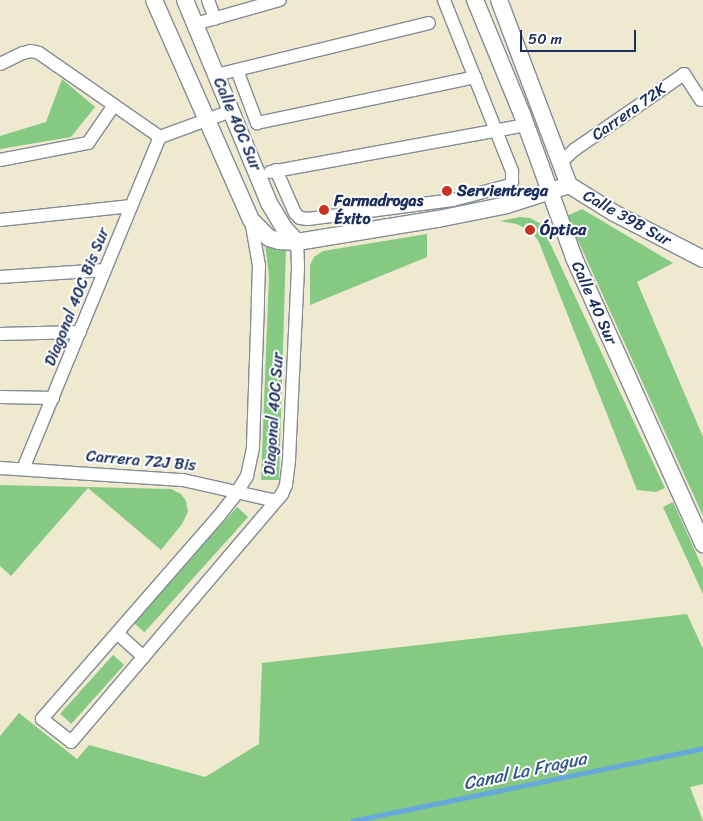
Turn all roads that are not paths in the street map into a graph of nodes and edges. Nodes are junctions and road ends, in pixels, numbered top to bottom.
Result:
1 (154, 0) edge
2 (185, 0) edge
3 (208, 0) edge
4 (280, 0) edge
5 (444, 0) edge
6 (475, 0) edge
7 (499, 0) edge
8 (215, 19) junction
9 (429, 23) dead end
10 (195, 24) junction
11 (0, 64) edge
12 (237, 70) junction
13 (216, 75) junction
14 (475, 77) junction
15 (701, 100) dead end
16 (114, 105) junction
17 (231, 111) junction
18 (207, 120) junction
19 (526, 125) junction
20 (497, 130) junction
21 (160, 137) junction
22 (554, 145) junction
23 (574, 150) junction
24 (0, 160) edge
25 (560, 163) junction
26 (276, 170) junction
27 (257, 174) junction
28 (569, 185) junction
29 (550, 191) junction
30 (131, 206) junction
31 (337, 216) junction
32 (0, 220) edge
33 (251, 220) junction
34 (341, 235) junction
35 (297, 242) junction
36 (703, 259) edge
37 (105, 270) junction
38 (0, 277) edge
39 (80, 332) junction
40 (0, 334) edge
41 (0, 398) edge
42 (53, 398) junction
43 (0, 468) edge
44 (23, 469) junction
45 (238, 491) junction
46 (276, 502) junction
47 (703, 544) edge
48 (117, 633) junction
49 (144, 657) junction

1 - 18 street, Calle 40C Sur
2 - 10 street, Calle 40C Sur
3 - 8 street
4 - 8 street
5 - 14 street
6 - 19 street, Calle 40 Sur
7 - 22 street
8 - 10 street
9 - 12 street
10 - 13 street, Calle 40C Sur
11 - 16 street
12 - 13 street
12 - 14 street, Calle 40C Sur
13 - 17 street, Calle 40C Sur
14 - 20 street
15 - 23 street, Carrera 72K
16 - 21 street
16 - 24 street
17 - 18 street
17 - 27 street, Calle 40C Sur
18 - 21 street
18 - 33 street, Calle 40C Sur
19 - 20 street
19 - 29 street, Calle 40 Sur
20 - 26 street
20 - 31 street
21 - 30 street, Diagonal 40C Bis Sur
22 - 23 street, Carrera 72K
22 - 25 street
23 - 25 street, Carrera 72K
25 - 28 street
26 - 27 street
26 - 31 street
27 - 35 street, Calle 40C Sur
28 - 29 street, Calle 39B Sur
28 - 36 street, Calle 39B Sur
29 - 34 street
29 - 47 street, Calle 40 Sur
30 - 32 street
30 - 37 street, Diagonal 40C Bis Sur
31 - 34 street
33 - 35 street
33 - 45 street, Diagonal 40C Sur
34 - 35 street
35 - 46 street, Diagonal 40C Sur
37 - 38 street
37 - 39 street, Diagonal 40C Bis Sur
39 - 40 street
39 - 42 street, Diagonal 40C Bis Sur
41 - 42 street
42 - 44 street, Diagonal 40C Bis Sur
43 - 44 street, Carrera 72J Bis
44 - 45 street, Carrera 72J Bis
45 - 46 street, Carrera 72J Bis
45 - 48 street, Diagonal 40C Sur
46 - 49 street, Diagonal 40C Sur
48 - 49 street
48 - 49 street, Diagonal 40C Sur

